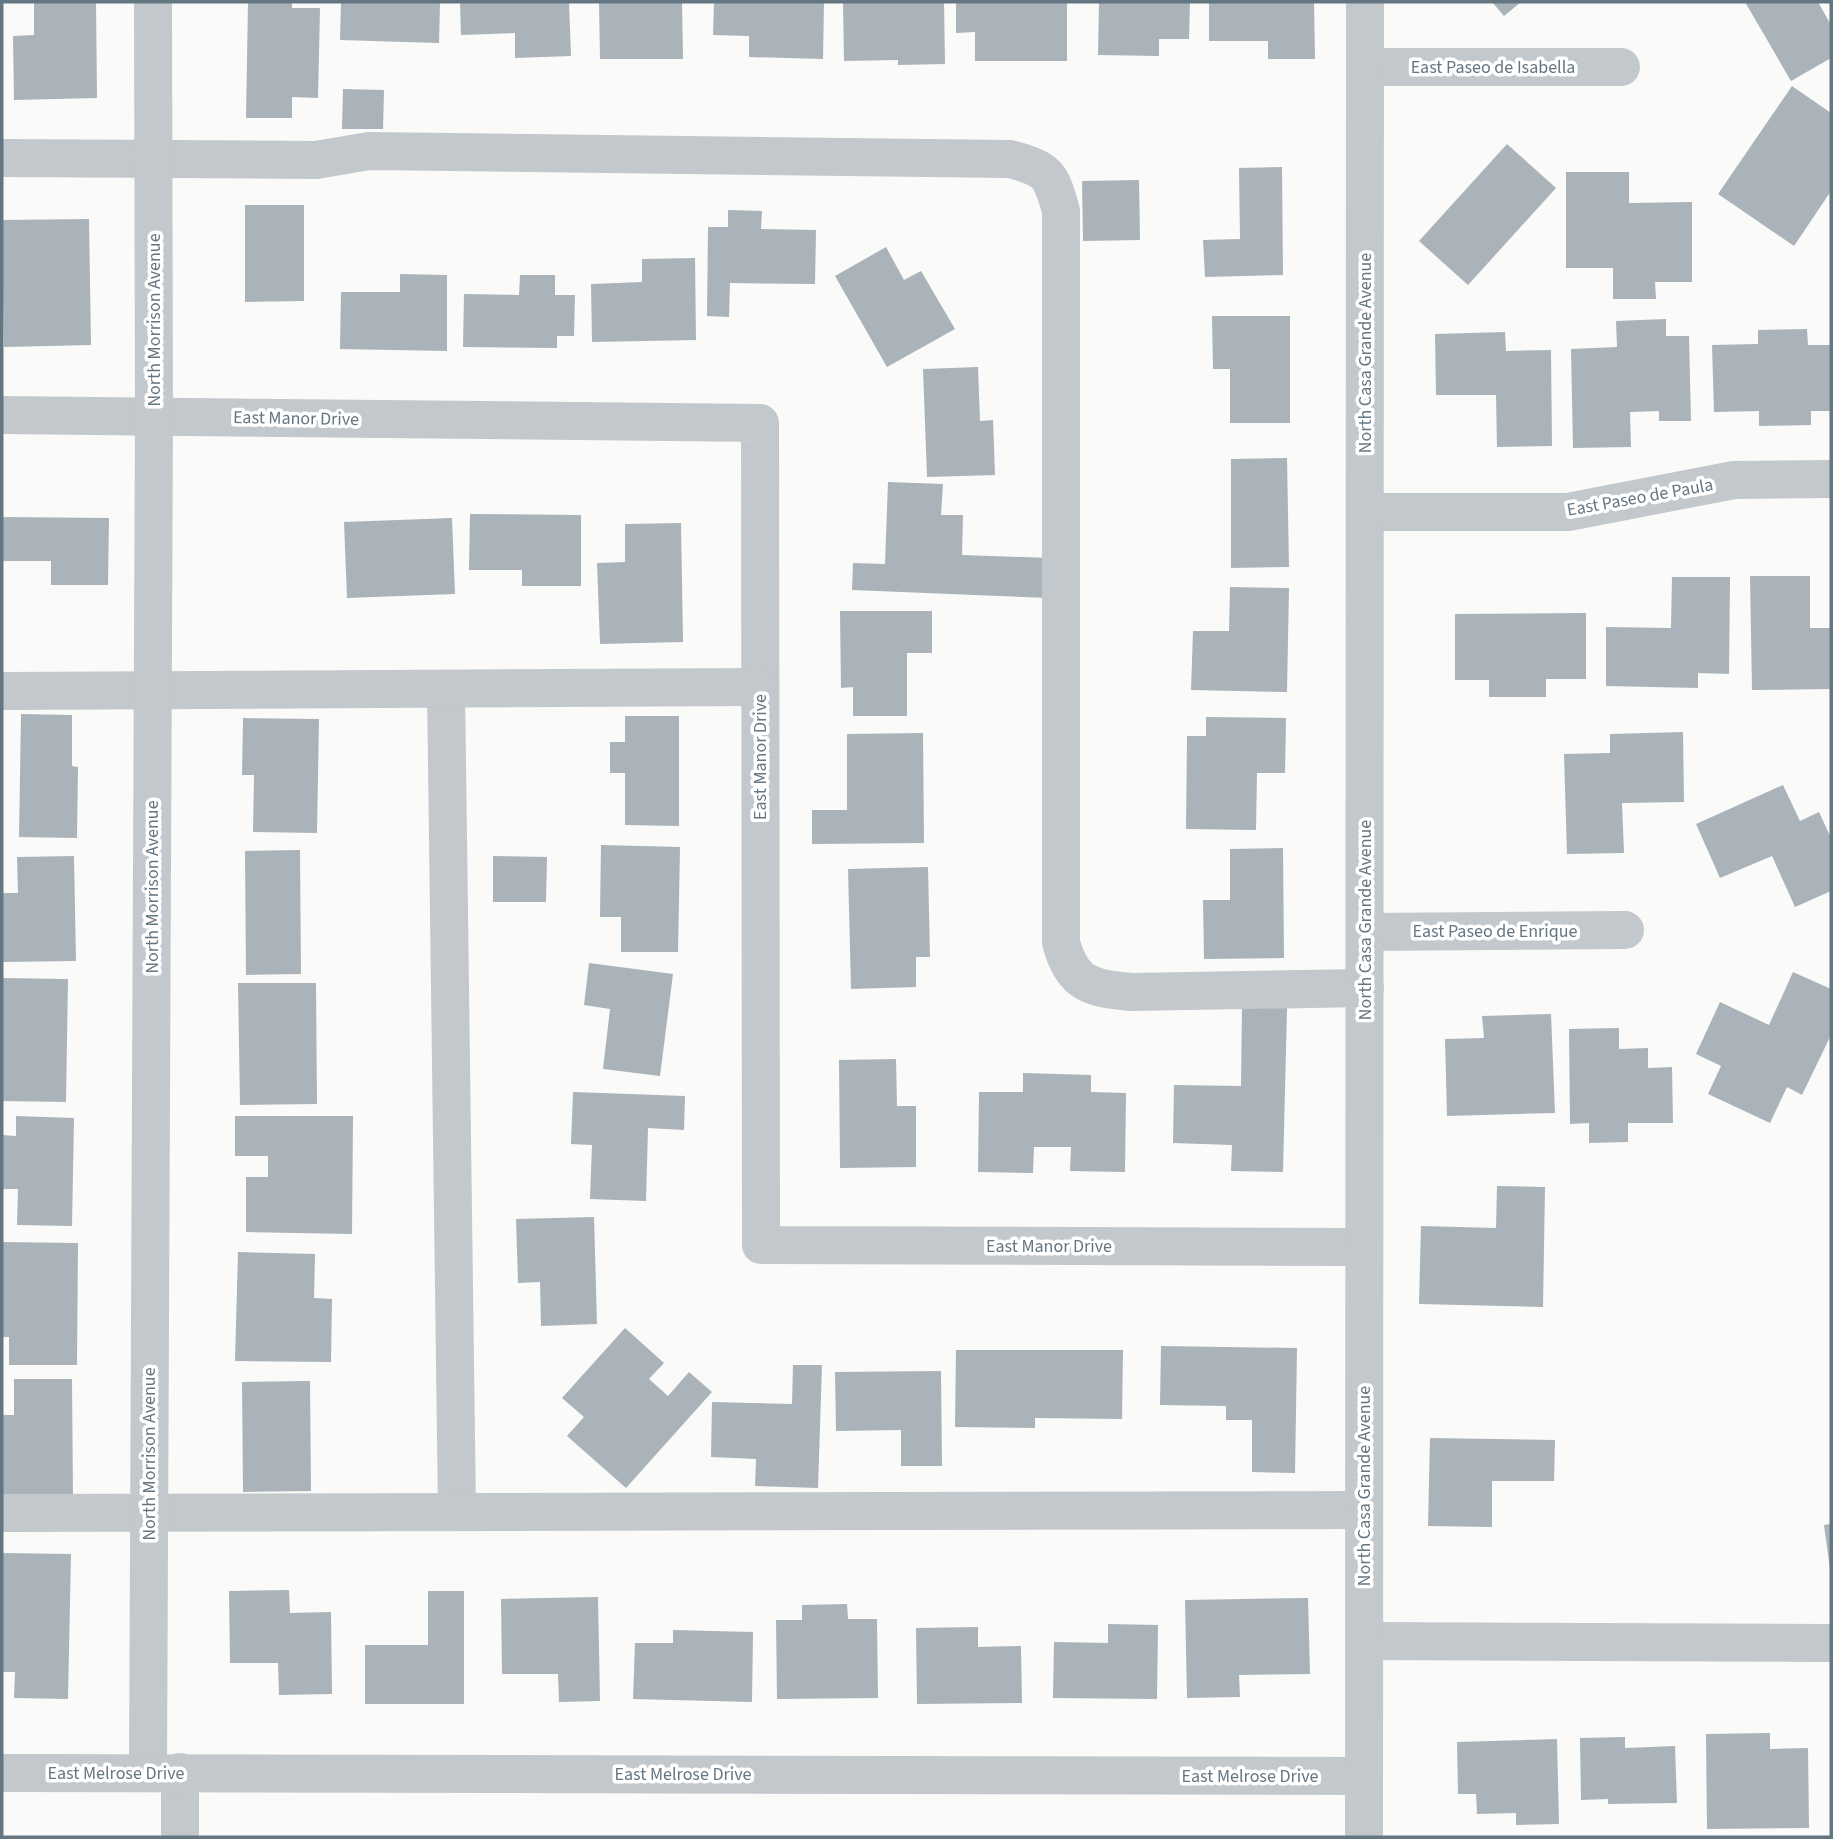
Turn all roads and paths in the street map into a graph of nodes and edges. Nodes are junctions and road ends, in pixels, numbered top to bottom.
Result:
1 (153, 2) edge
2 (1365, 2) edge
3 (1621, 66) dead end
4 (1365, 67) junction
5 (2, 158) edge
6 (153, 158) junction
7 (2, 415) edge
8 (154, 416) junction
9 (1831, 479) edge
10 (1365, 512) junction
11 (760, 687) junction
12 (446, 689) junction
13 (2, 691) edge
14 (153, 691) junction
15 (1625, 930) dead end
16 (1365, 932) junction
17 (1365, 988) junction
18 (1364, 1247) junction
19 (1364, 1510) junction
20 (457, 1512) junction
21 (2, 1513) edge
22 (149, 1513) junction
23 (1364, 1641) junction
24 (1831, 1643) edge
25 (164, 1772) junction
26 (2, 1773) edge
27 (1364, 1776) junction
28 (180, 1837) edge
29 (1364, 1837) edge

1 - 6 street, North Morrison Avenue
2 - 4 street, North Casa Grande Avenue
3 - 4 street, East Paseo de Isabella
4 - 10 street, North Casa Grande Avenue
5 - 6 street
6 - 8 street, North Morrison Avenue
6 - 17 street
7 - 8 street, East Manor Drive
8 - 11 street, East Manor Drive
8 - 14 street, North Morrison Avenue
9 - 10 street, East Paseo de Paula
10 - 16 street, North Casa Grande Avenue
11 - 12 street
11 - 18 street, East Manor Drive
12 - 14 street
12 - 20 street
13 - 14 street
14 - 22 street, North Morrison Avenue
15 - 16 street, East Paseo de Enrique
16 - 17 street, North Casa Grande Avenue
17 - 18 street, North Casa Grande Avenue
18 - 19 street, North Casa Grande Avenue
19 - 20 street
19 - 23 street, North Casa Grande Avenue
20 - 22 street
21 - 22 street
22 - 25 street, North Morrison Avenue
23 - 24 street
23 - 27 street, North Casa Grande Avenue
25 - 26 street, East Melrose Drive
25 - 27 street, East Melrose Drive
25 - 28 street, North Morrison Avenue
27 - 29 street, North Casa Grande Avenue

